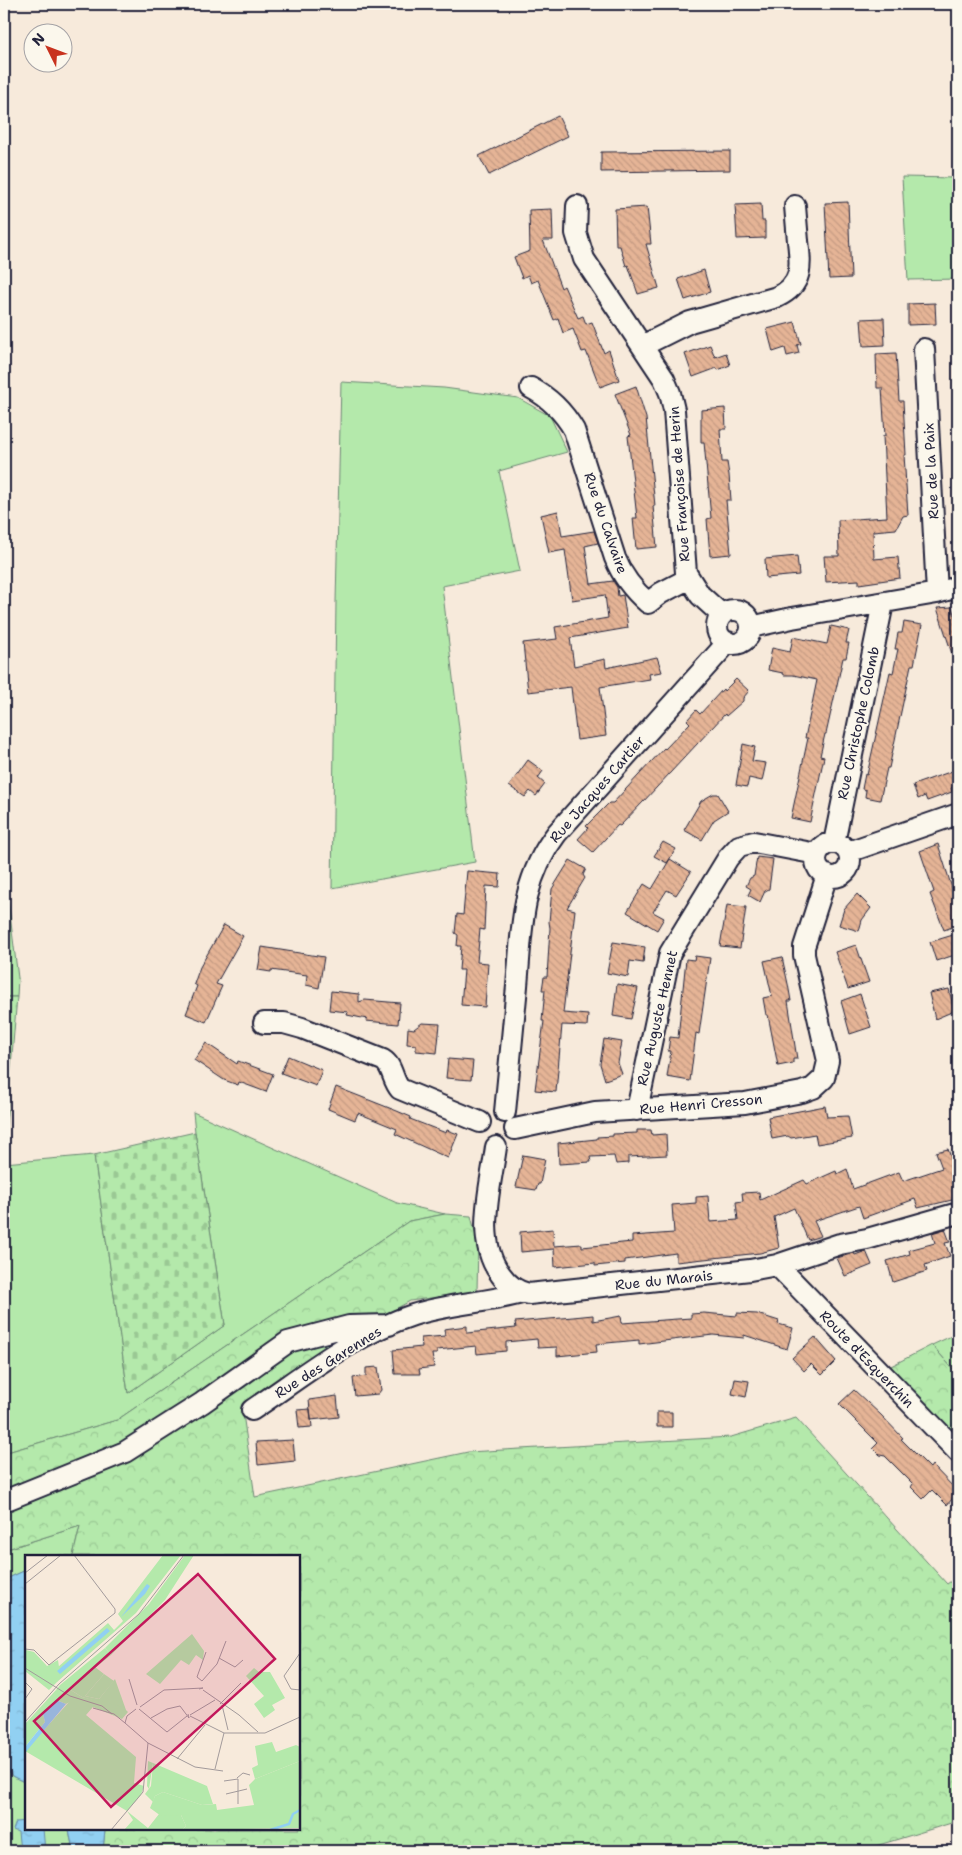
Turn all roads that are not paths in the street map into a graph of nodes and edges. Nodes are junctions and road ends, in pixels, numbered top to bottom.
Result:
1 (577, 206) dead end
2 (795, 206) dead end
3 (642, 346) junction
4 (924, 348) dead end
5 (531, 388) dead end
6 (688, 579) junction
7 (951, 591) edge
8 (883, 603) junction
9 (722, 615) junction
10 (751, 627) junction
11 (728, 642) junction
12 (958, 814) edge
13 (833, 849) junction
14 (827, 875) junction
15 (264, 1023) dead end
16 (637, 1110) junction
17 (510, 1120) junction
18 (480, 1122) junction
19 (496, 1147) junction
20 (958, 1213) edge
21 (777, 1265) junction
22 (522, 1293) junction
23 (390, 1325) junction
24 (252, 1410) dead end
25 (958, 1452) edge
26 (4, 1501) edge

1 - 3 street, Rue Françoise de Herin
2 - 3 street
3 - 6 street, Rue Françoise de Herin
4 - 7 street, Rue de la Paix
5 - 6 street, Rue du Calvaire
6 - 9 street
7 - 8 street
8 - 10 street
8 - 13 street, Rue Christophe Colomb
9 - 10 street
9 - 11 street
10 - 11 street
11 - 17 street, Rue Jacques Cartier
12 - 13 street
13 - 14 street
13 - 14 street
13 - 16 street, Rue Auguste Hennet
14 - 16 street, Rue Henri Cresson
15 - 18 street
16 - 17 street, Rue Henri Cresson
17 - 18 street
17 - 19 street
18 - 19 street
19 - 22 street
20 - 21 street, Rue du Marais
21 - 22 street, Rue du Marais
21 - 25 street, Route d'Esquerchin
22 - 23 street, Rue des Garennes
23 - 24 street, Rue des Garennes
23 - 26 street

